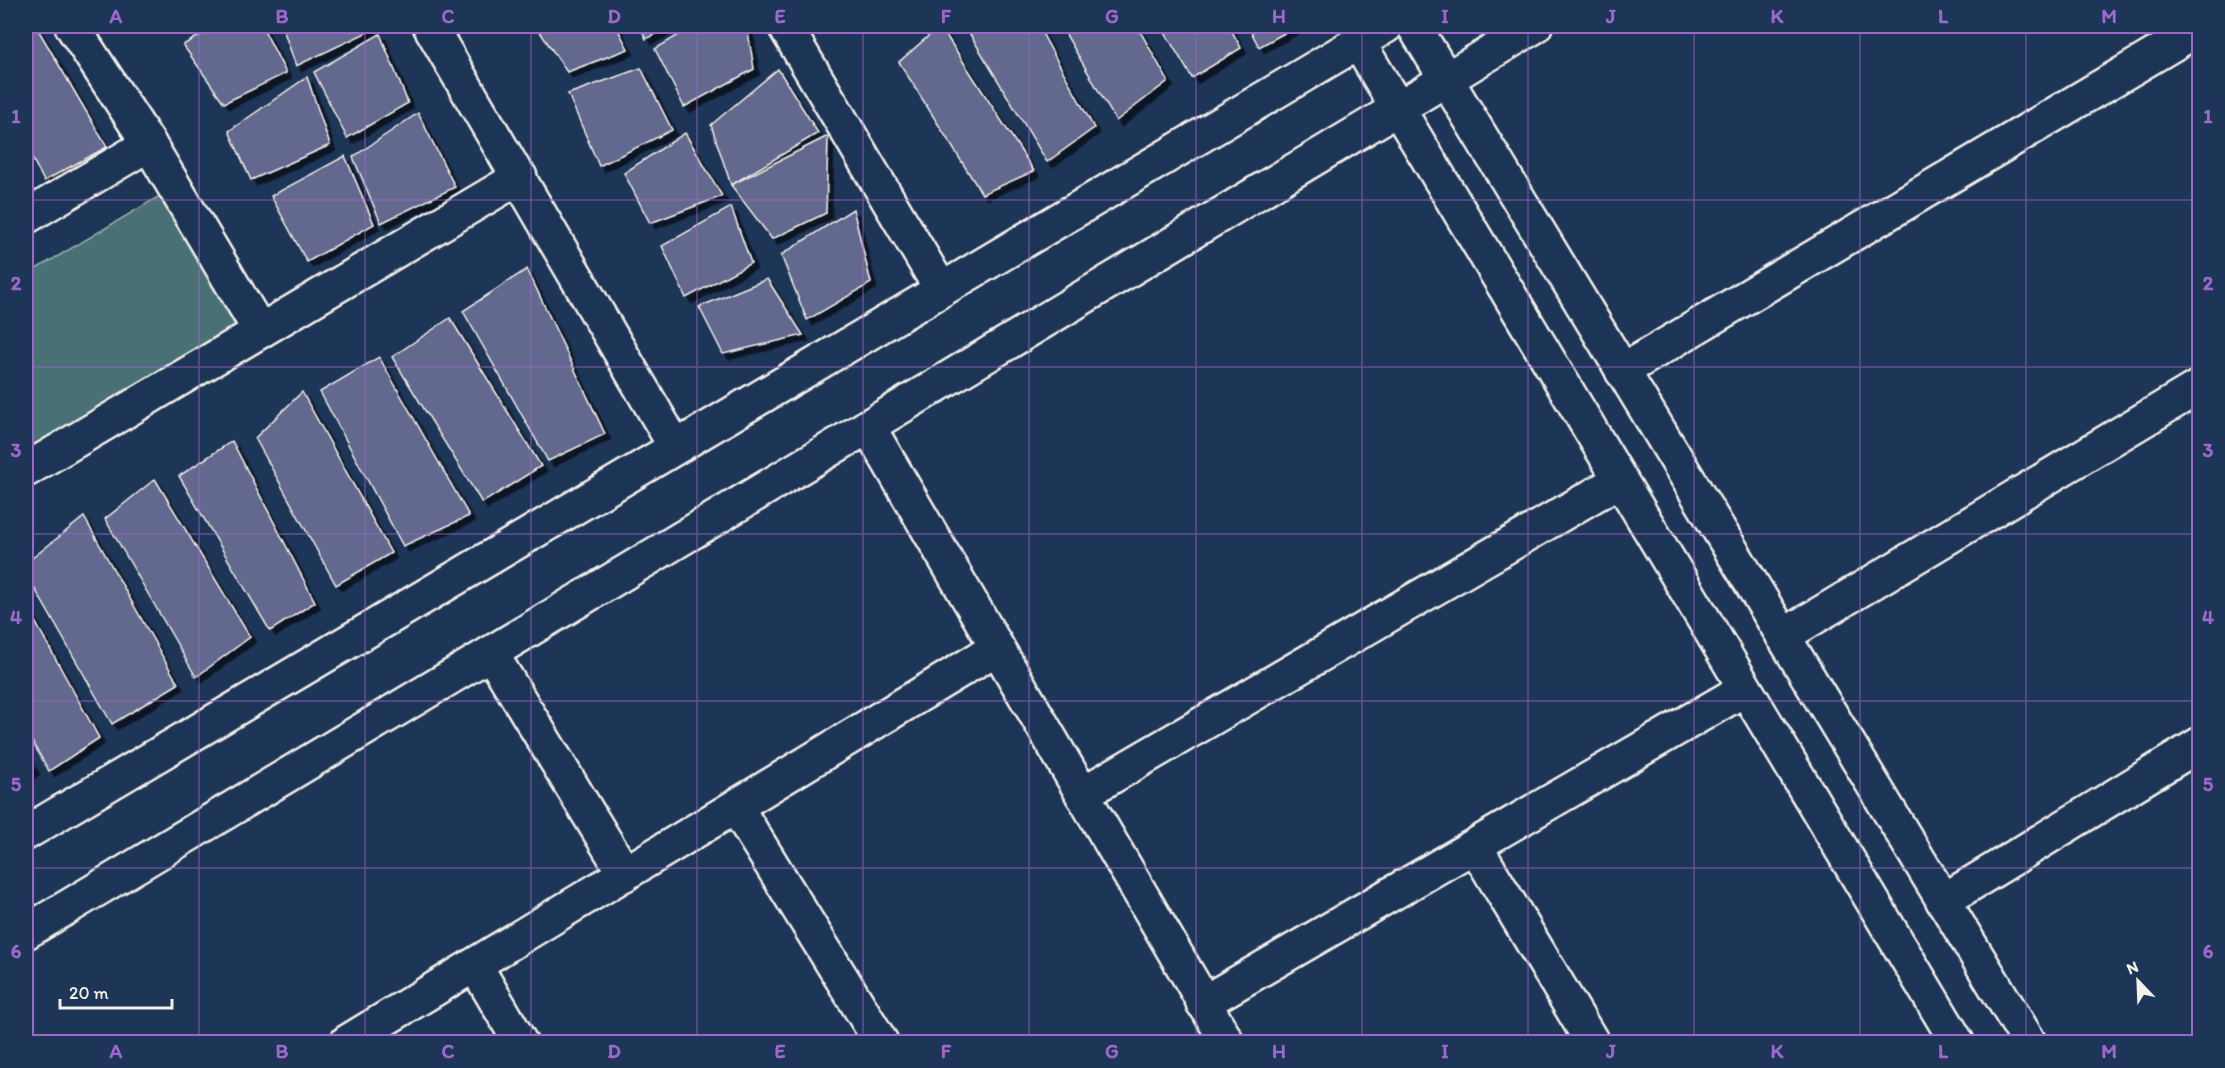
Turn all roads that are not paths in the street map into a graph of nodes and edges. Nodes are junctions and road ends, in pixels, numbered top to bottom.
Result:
1 (72, 26) edge
2 (430, 26) edge
3 (785, 26) edge
4 (1386, 26) edge
5 (1414, 26) edge
6 (1535, 26) edge
7 (2199, 28) edge
8 (1358, 42) junction
9 (1446, 79) junction
10 (1398, 108) junction
11 (149, 144) junction
12 (520, 177) junction
13 (26, 217) edge
14 (941, 289) junction
15 (260, 331) junction
16 (1622, 371) junction
17 (2199, 386) edge
18 (867, 426) junction
19 (675, 446) junction
20 (26, 470) edge
21 (1620, 480) junction
22 (1783, 636) junction
23 (997, 648) junction
24 (491, 653) junction
25 (1745, 689) junction
26 (2199, 744) edge
27 (1082, 794) junction
28 (736, 807) junction
29 (26, 833) edge
30 (1475, 846) junction
31 (625, 874) junction
32 (1943, 901) junction
33 (26, 932) edge
34 (475, 965) junction
35 (1203, 1003) junction
36 (347, 1042) edge
37 (520, 1042) edge
38 (881, 1042) edge
39 (1227, 1042) edge
40 (1592, 1042) edge
41 (1957, 1042) edge
42 (2029, 1042) edge

1 - 11 street
2 - 12 street
3 - 14 street
4 - 8 street
5 - 9 street
6 - 9 street
7 - 16 street
8 - 10 street
8 - 14 street
9 - 10 street
9 - 16 street
10 - 18 street
10 - 21 street
11 - 13 street
11 - 15 street
12 - 15 street
12 - 19 street
14 - 19 street
15 - 20 street
16 - 22 street
17 - 22 street
18 - 23 street
18 - 24 street
19 - 29 street
21 - 25 street
21 - 27 street
22 - 32 street
23 - 27 street
23 - 28 street
24 - 31 street
24 - 33 street
25 - 30 street
25 - 41 street
26 - 32 street
27 - 35 street
28 - 31 street
28 - 38 street
30 - 35 street
30 - 40 street
31 - 34 street
32 - 42 street
34 - 36 street
34 - 37 street
35 - 39 street

